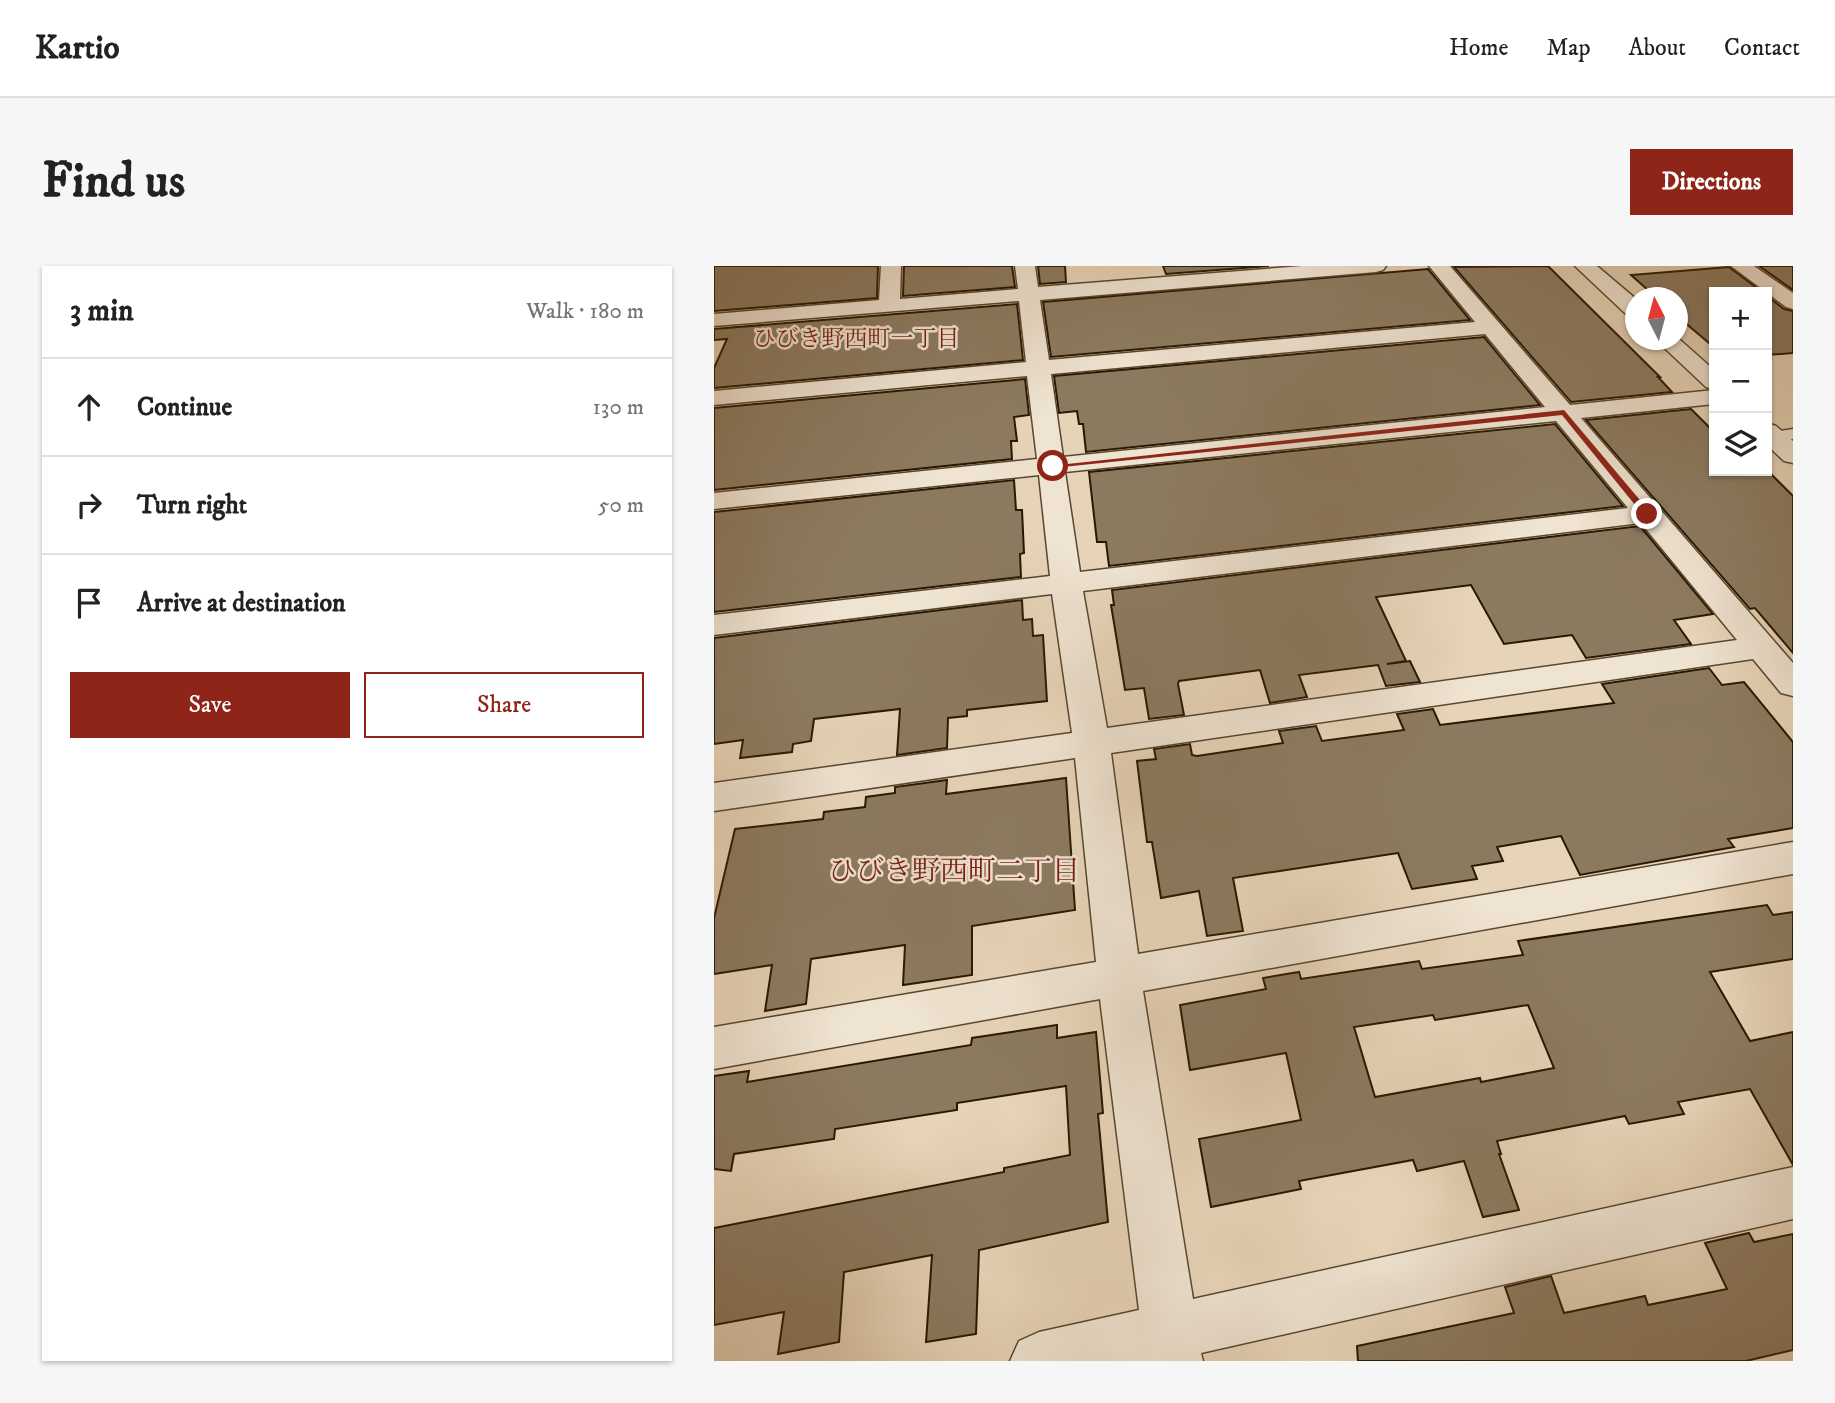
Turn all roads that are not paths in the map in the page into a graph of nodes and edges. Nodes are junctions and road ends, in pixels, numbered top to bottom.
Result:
1 (891, 266) edge
2 (1376, 266) edge
3 (1439, 266) edge
4 (1585, 266) edge
5 (1741, 266) edge
6 (1027, 281) edge
7 (1791, 300) edge
8 (1625, 302) edge
9 (889, 306) junction
10 (714, 320) edge
11 (1489, 327) junction
12 (1678, 350) edge
13 (1039, 368) junction
14 (1709, 378) edge
15 (714, 398) edge
16 (1709, 398) edge
17 (1564, 412) junction
18 (1777, 434) edge
19 (1793, 455) edge
20 (1053, 466) junction
21 (714, 501) edge
22 (1647, 514) junction
23 (1066, 583) junction
24 (714, 625) edge
25 (1761, 648) junction
26 (1793, 685) edge
27 (1092, 744) junction
28 (714, 797) edge
29 (1793, 858) edge
30 (1119, 976) junction
31 (714, 1048) edge
32 (1793, 1193) edge
33 (1172, 1347) edge
34 (1039, 1361) edge

1 - 9 street
2 - 6 street
3 - 11 street
4 - 8 street
5 - 7 street
6 - 9 street
6 - 13 street
9 - 10 street
11 - 13 street
11 - 17 street
12 - 14 street
13 - 15 street
13 - 20 street
16 - 17 street
17 - 20 street
17 - 22 street
18 - 19 street
20 - 21 street
20 - 23 street
22 - 23 street
22 - 25 street
23 - 24 street
23 - 27 street
25 - 26 street
25 - 27 street
27 - 28 street
27 - 30 street
29 - 30 street
30 - 31 street
30 - 33 street
32 - 33 street
33 - 34 street

